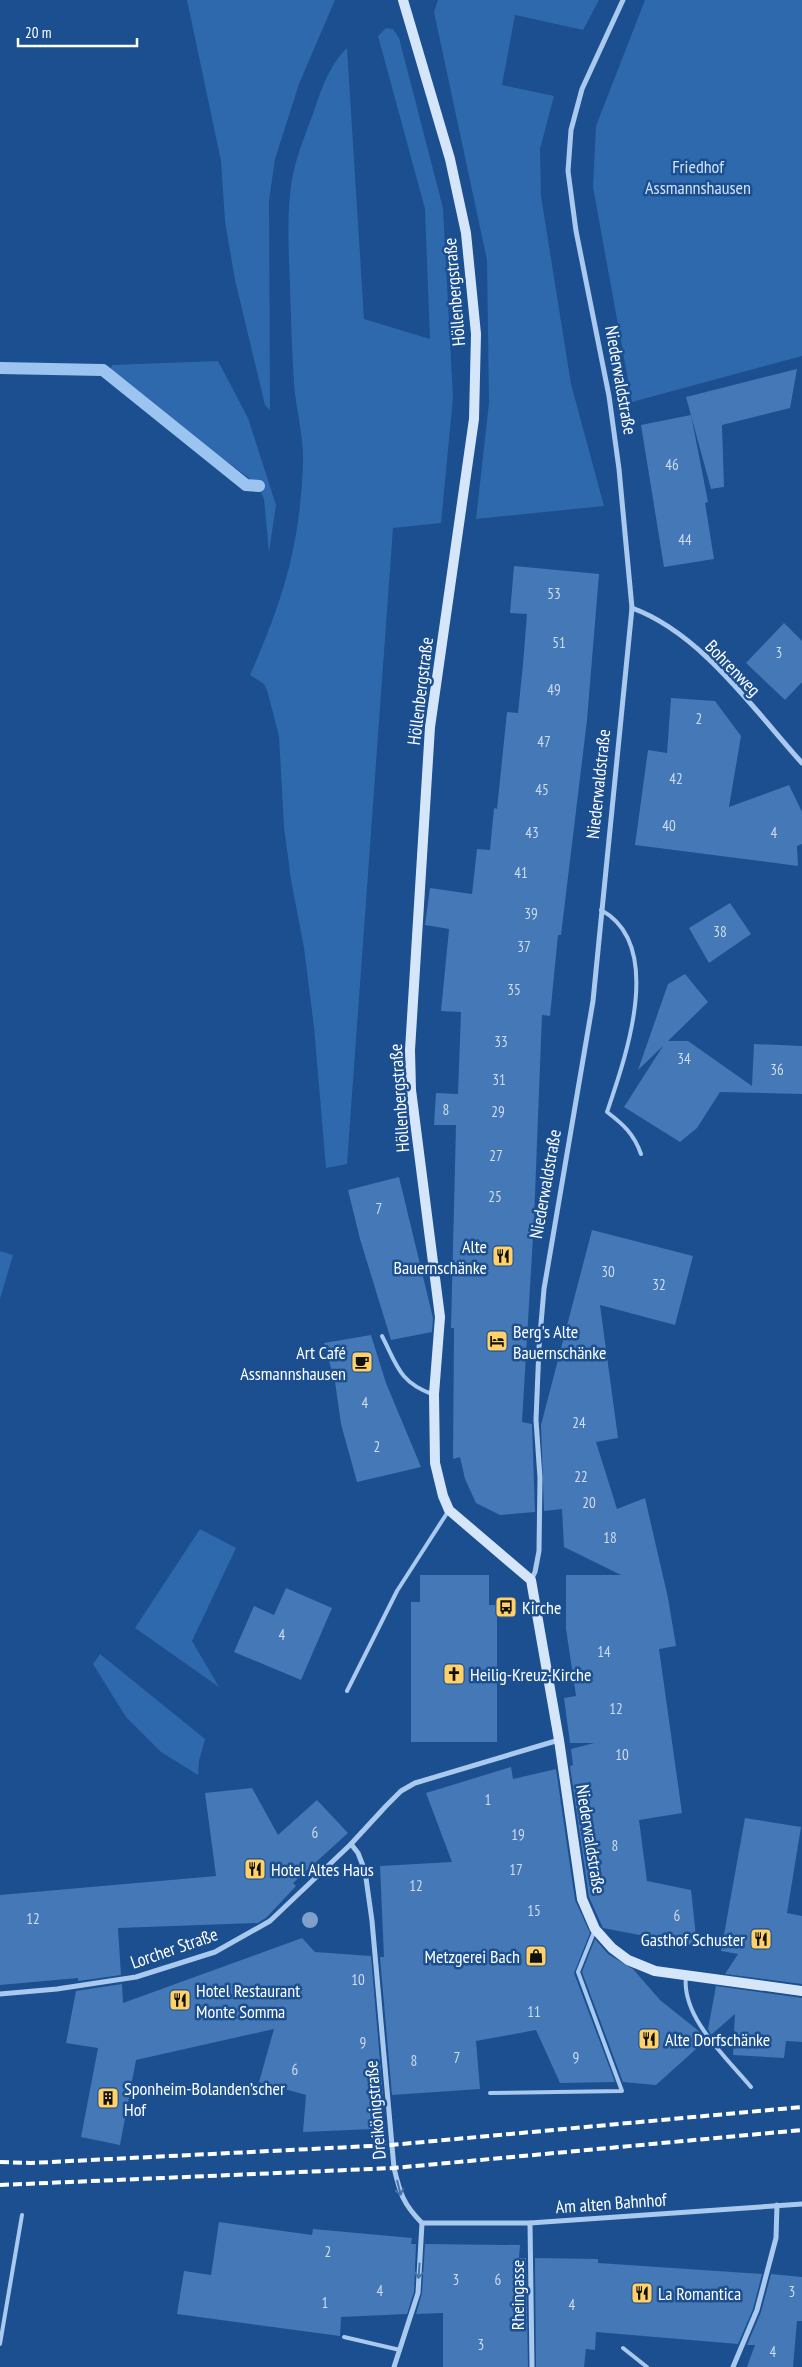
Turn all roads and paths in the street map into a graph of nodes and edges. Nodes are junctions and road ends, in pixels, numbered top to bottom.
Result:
1 (403, 0) edge
2 (623, 0) edge
3 (632, 608) junction
4 (802, 763) edge
5 (601, 910) junction
6 (641, 1154) dead end
7 (382, 1336) dead end
8 (434, 1394) junction
9 (449, 1510) junction
10 (531, 1580) junction
11 (347, 1691) dead end
12 (559, 1740) junction
13 (350, 1844) junction
14 (595, 1930) junction
15 (686, 1975) junction
16 (802, 1991) edge
17 (0, 1994) edge
18 (751, 2087) dead end
19 (490, 2093) dead end
20 (802, 2204) edge
21 (777, 2205) junction
22 (22, 2215) dead end
23 (422, 2223) junction
24 (530, 2223) junction
25 (344, 2337) dead end
26 (0, 2344) edge
27 (623, 2348) dead end
28 (400, 2350) junction
29 (394, 2367) edge
30 (532, 2367) edge
31 (647, 2367) edge
32 (733, 2367) edge

1 - 8 main road, Höllenbergstraße
2 - 3 street, Niederwaldstraße
3 - 4 street, Bohrenweg
3 - 5 street, Niederwaldstraße
5 - 6 lane
5 - 10 street, Niederwaldstraße
7 - 8 lane
8 - 9 main road, Höllenbergstraße
9 - 10 main road
9 - 11 lane
10 - 12 main road
12 - 13 street, Lorcher Straße
12 - 14 main road, Niederwaldstraße
13 - 17 street, Lorcher Straße
13 -> 23 street, Dreikönigstraße
14 - 15 main road, Niederwaldstraße
14 - 19 lane
15 - 16 main road, Niederwaldstraße
15 - 18 lane
20 - 21 street, Am alten Bahnhof
21 - 24 street, Am alten Bahnhof
21 - 32 street
22 - 26 lane
23 - 24 street, Am alten Bahnhof
23 -> 28 street
24 - 30 street, Rheingasse
25 - 28 lane
27 - 31 lane
28 - 29 street

